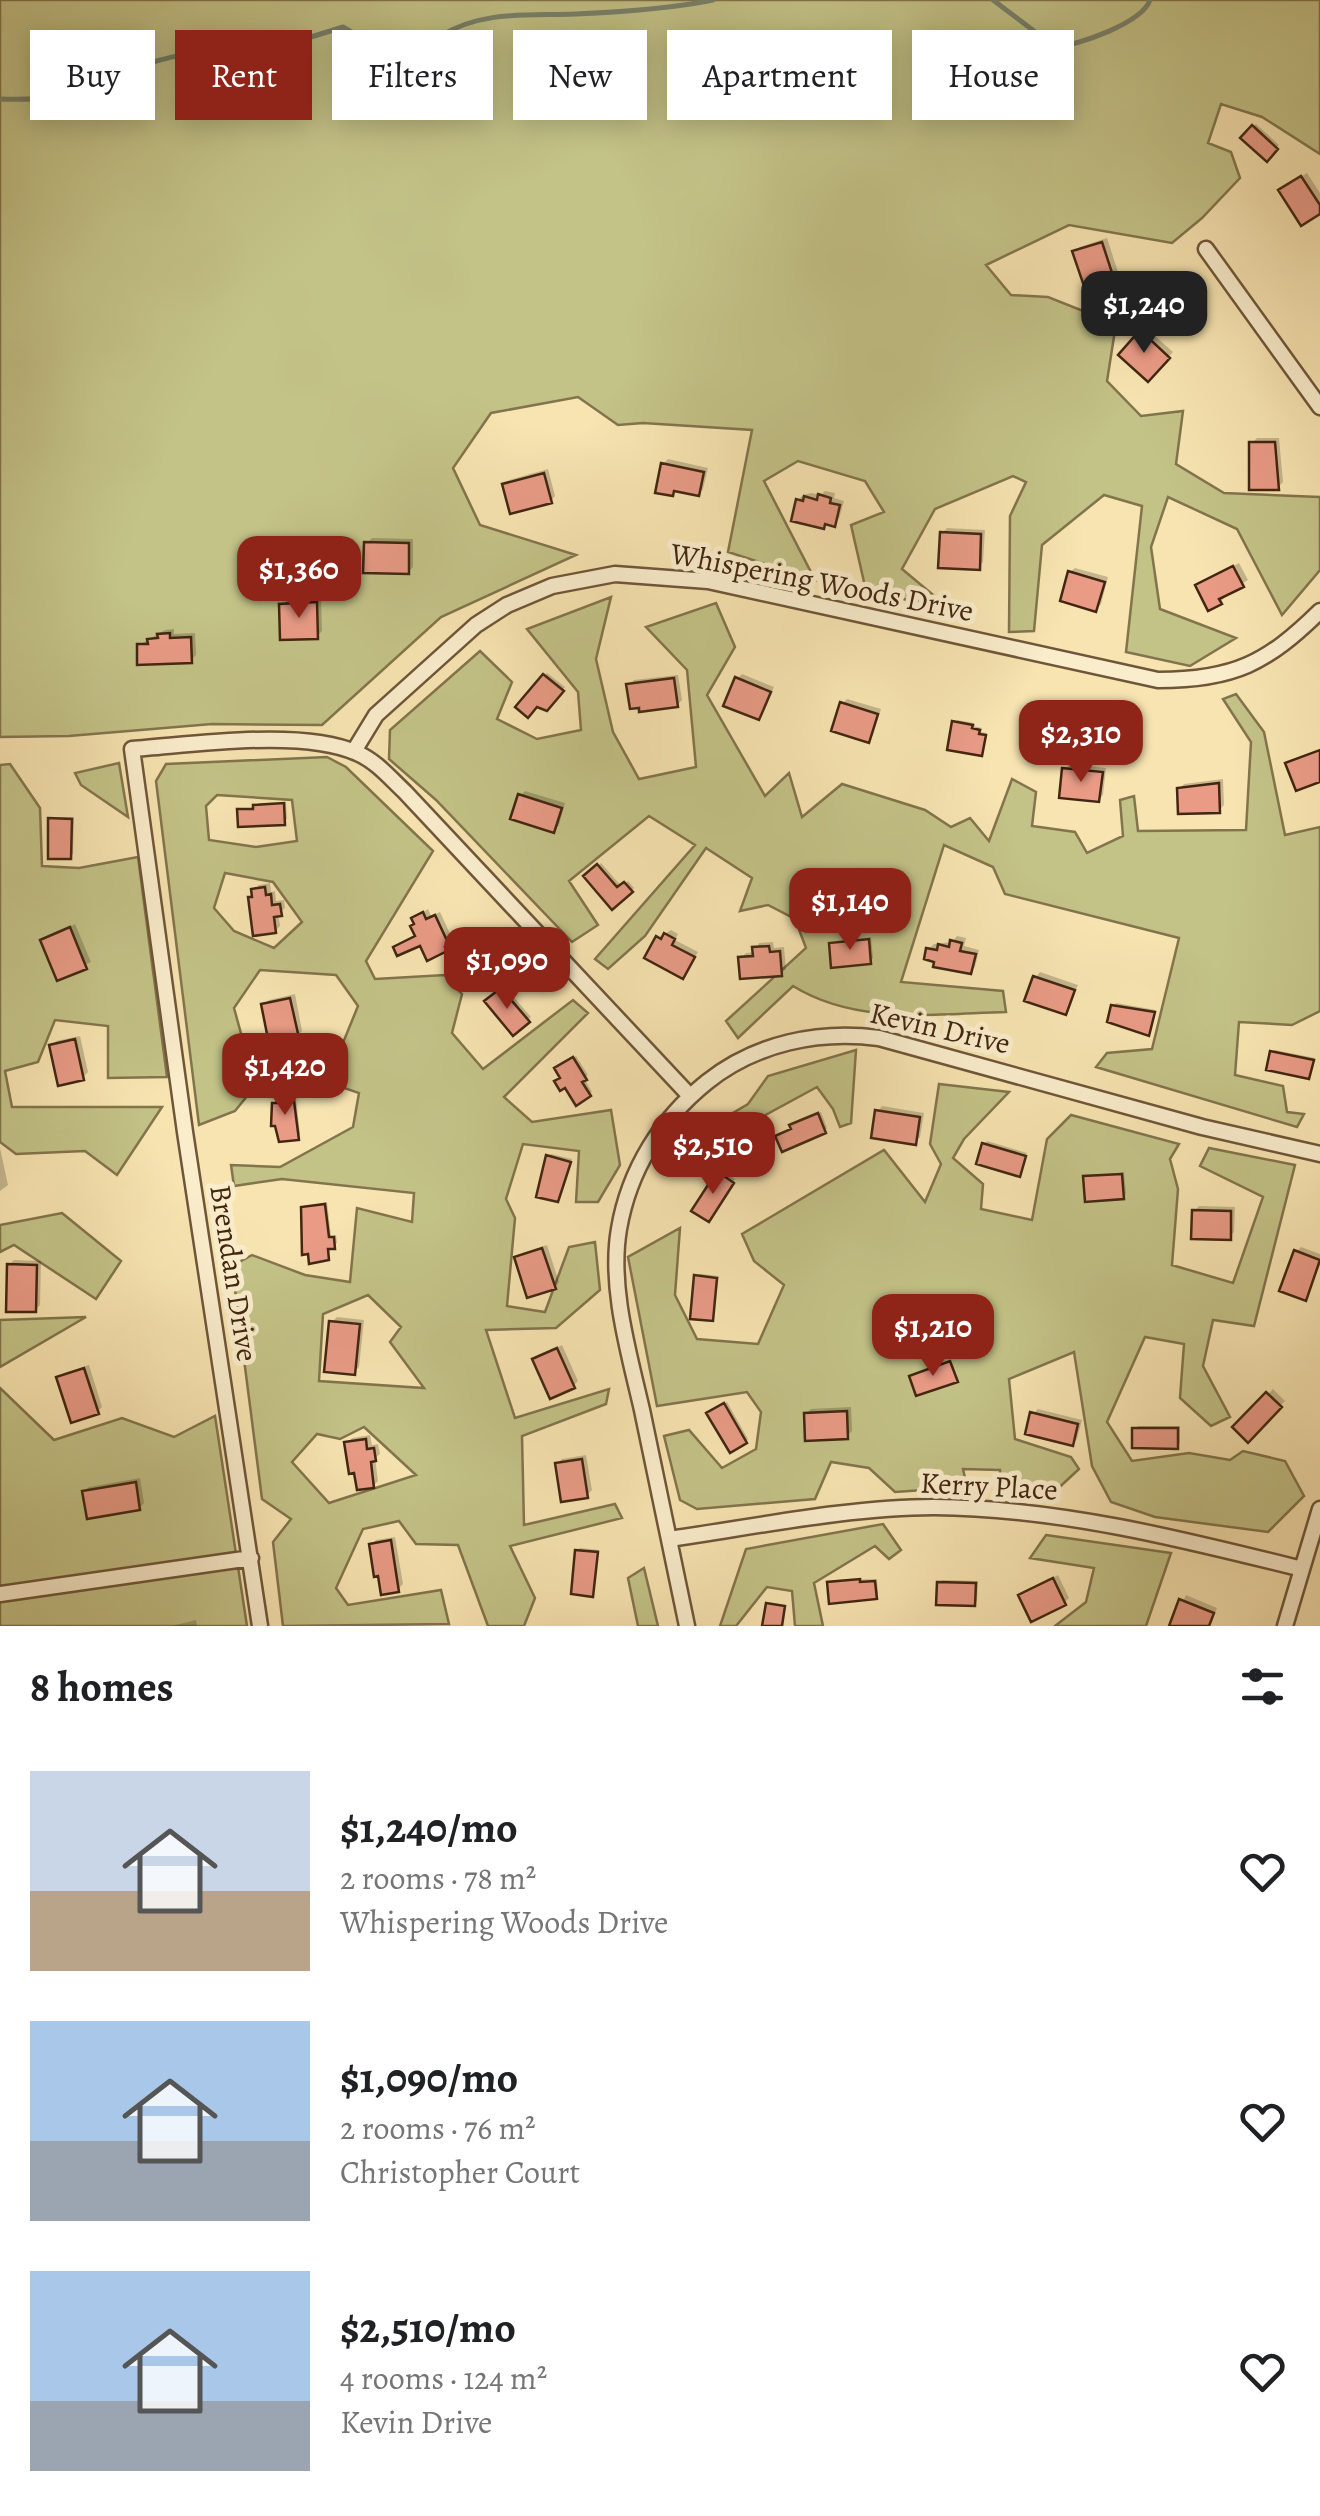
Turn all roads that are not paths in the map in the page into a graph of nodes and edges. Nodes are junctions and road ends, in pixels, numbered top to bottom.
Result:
1 (1206, 249) dead end
2 (1320, 407) edge
3 (1320, 611) edge
4 (354, 751) junction
5 (690, 1096) junction
6 (1320, 1154) edge
7 (1320, 1509) edge
8 (669, 1538) junction
9 (251, 1558) junction
10 (1302, 1569) junction
11 (0, 1594) edge
12 (260, 1626) edge
13 (687, 1626) edge
14 (1285, 1626) edge

1 - 2 street
3 - 4 street, Whispering Woods Drive
4 - 5 street
4 - 9 street, Brendan Drive
5 - 6 street, Kevin Drive
5 - 8 street, Kevin Drive
7 - 10 street
8 - 10 street, Kerry Place
8 - 13 street, Kevin Drive
9 - 11 street
9 - 12 street, Brendan Drive
10 - 14 street

